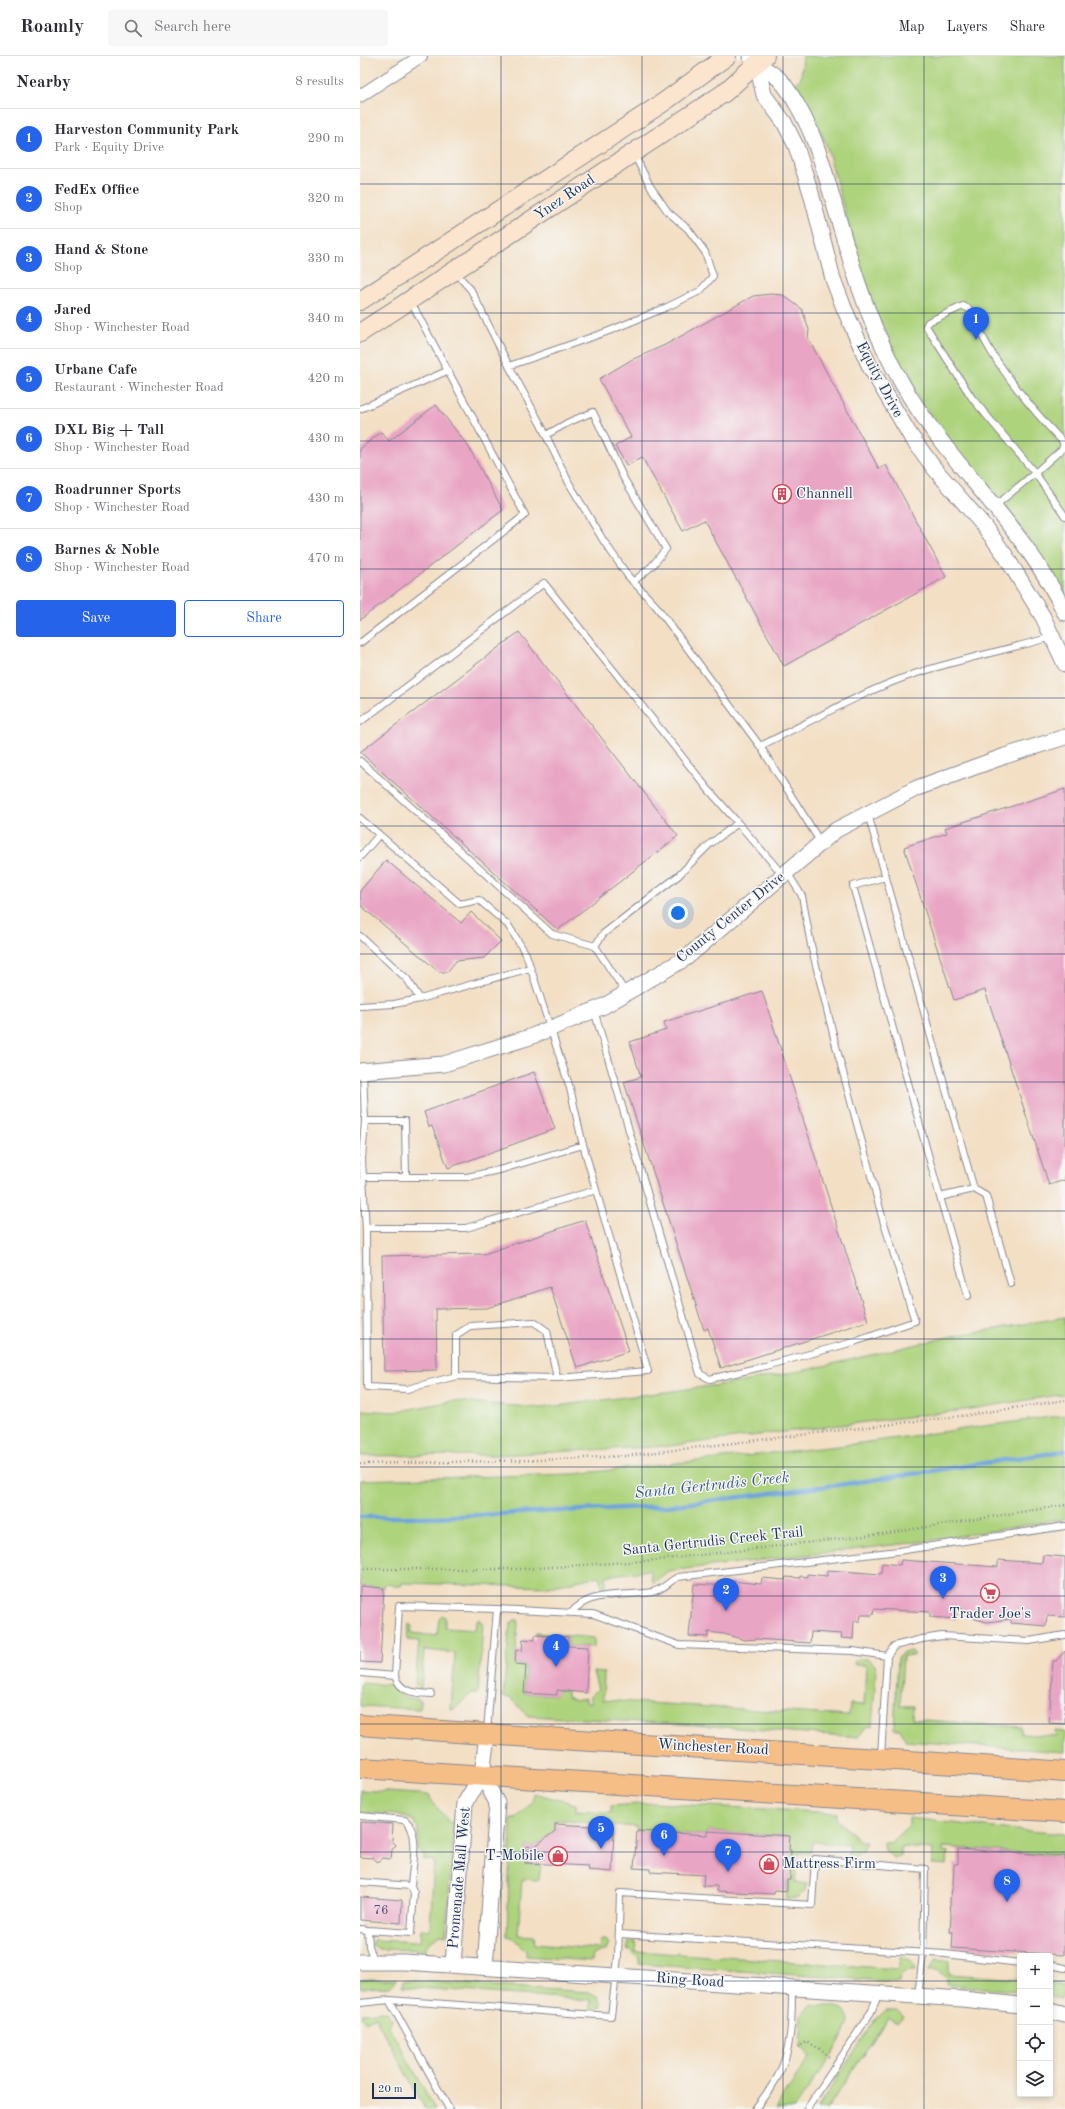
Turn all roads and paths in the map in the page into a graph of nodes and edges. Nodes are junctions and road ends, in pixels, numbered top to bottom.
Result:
1 (421, 56) edge
2 (727, 56) edge
3 (757, 59) edge
4 (360, 96) edge
5 (633, 152) junction
6 (455, 272) junction
7 (360, 301) edge
8 (410, 301) junction
9 (360, 333) edge
10 (509, 366) junction
11 (447, 371) junction
12 (360, 409) edge
13 (546, 434) junction
14 (1035, 473) junction
15 (995, 506) junction
16 (1065, 516) edge
17 (633, 582) junction
18 (1065, 613) edge
19 (1053, 637) junction
20 (360, 643) edge
21 (1065, 664) edge
22 (360, 722) edge
23 (1065, 737) edge
24 (760, 746) junction
25 (360, 761) edge
26 (868, 814) junction
27 (360, 818) edge
28 (738, 823) junction
29 (379, 834) junction
30 (821, 843) junction
31 (360, 857) edge
32 (785, 873) junction
33 (885, 876) junction
34 (360, 936) edge
35 (595, 946) junction
36 (530, 968) junction
37 (626, 993) junction
38 (420, 999) junction
39 (360, 1006) edge
40 (594, 1010) junction
41 (550, 1029) junction
42 (362, 1071) edge
43 (365, 1121) junction
44 (583, 1145) junction
45 (363, 1177) junction
46 (406, 1177) junction
47 (974, 1189) junction
48 (596, 1190) junction
49 (940, 1197) junction
50 (366, 1228) junction
51 (1010, 1284) dead end
52 (968, 1296) dead end
53 (456, 1376) junction
54 (557, 1378) junction
55 (1065, 1400) edge
56 (360, 1464) edge
57 (1065, 1506) edge
58 (1065, 1526) edge
59 (360, 1570) edge
60 (498, 1609) junction
61 (571, 1613) junction
62 (1065, 1635) edge
63 (888, 1656) junction
64 (360, 1674) edge
65 (395, 1676) junction
66 (431, 1694) dead end
67 (360, 1725) edge
68 (487, 1735) junction
69 (881, 1758) junction
70 (360, 1768) edge
71 (1065, 1772) edge
72 (482, 1775) junction
73 (1065, 1812) edge
74 (360, 1816) edge
75 (360, 1882) edge
76 (410, 1886) junction
77 (360, 1929) edge
78 (368, 1930) junction
79 (619, 1934) junction
80 (923, 1954) junction
81 (367, 1962) edge
82 (1017, 1963) edge
83 (453, 1965) junction
84 (1053, 1966) edge
85 (485, 1967) junction
86 (1065, 1968) edge
87 (616, 1976) junction
88 (792, 1988) junction
89 (879, 1994) junction
90 (918, 1996) junction
91 (389, 2000) junction
92 (360, 2003) edge
93 (1017, 2005) edge
94 (1053, 2012) edge
95 (1065, 2015) edge
96 (796, 2049) dead end
97 (837, 2064) junction
98 (449, 2109) edge
99 (755, 2109) edge
100 (806, 2109) edge

1 - 4 street
2 - 7 main road, Ynez Road
3 - 5 main road, Ynez Road
3 - 15 street, Equity Drive
3 - 19 street, Equity Drive
5 - 6 main road, Ynez Road
5 - 10 lane
6 - 8 main road, Ynez Road
6 - 10 lane
8 - 9 main road, Ynez Road
8 - 11 lane
10 - 13 lane
11 - 12 lane
11 - 20 lane
13 - 17 lane
13 - 17 lane
14 - 14 lane
14 - 15 lane
14 - 16 lane
15 - 18 street, Equity Drive
17 - 24 lane
19 - 21 street, Equity Drive
19 - 24 lane
22 - 28 lane
23 - 26 street, County Center Drive
24 - 30 lane
25 - 35 lane
26 - 30 street, County Center Drive
26 - 33 lane
27 - 29 lane
28 - 32 lane
28 - 35 lane
29 - 31 lane
29 - 36 lane
30 - 32 street, County Center Drive
32 - 37 street, County Center Drive
32 - 40 lane
33 - 47 lane
33 - 49 lane
34 - 38 lane
35 - 37 lane
36 - 38 lane
36 - 41 lane
37 - 40 street, County Center Drive
38 - 39 lane
40 - 41 street, County Center Drive
41 - 42 street, County Center Drive
41 - 44 lane
42 - 43 lane
43 - 45 lane
43 - 46 lane
44 - 46 lane
44 - 48 lane
45 - 46 lane
45 - 50 lane
47 - 49 lane
47 - 51 lane
48 - 50 lane
48 - 54 lane
49 - 52 lane
50 - 53 lane
53 - 54 lane
53 - 54 lane
55 - 56 path
57 - 59 path, Santa Gertrudis Creek Trail
58 - 61 lane
60 - 61 lane
60 - 65 lane
60 - 68 lane
61 - 63 lane
62 - 63 lane
63 - 69 lane
64 - 65 lane
65 - 66 lane
67 - 68 main road, Winchester Road
68 - 69 main road, Winchester Road
68 - 72 street
69 - 71 main road, Winchester Road
70 - 72 main road
72 - 73 main road
72 - 83 street, Promenade Mall West
72 - 85 street, Promenade Mall West
74 - 76 lane
75 - 76 lane
76 - 78 lane
77 - 78 lane
78 - 81 lane
79 - 80 lane
79 - 80 lane
79 - 87 lane
80 - 82 lane
80 - 90 lane
81 - 83 street, Ring Road
83 - 85 street, Ring Road
84 - 86 lane
85 - 87 street, Ring Road
87 - 88 street, Ring Road
87 - 91 lane
88 - 89 street, Ring Road
88 - 99 lane
89 - 90 street, Ring Road
89 - 97 lane
90 - 93 street, Ring Road
91 - 92 lane
91 - 98 lane
94 - 95 street
96 - 97 path
97 - 100 lane

